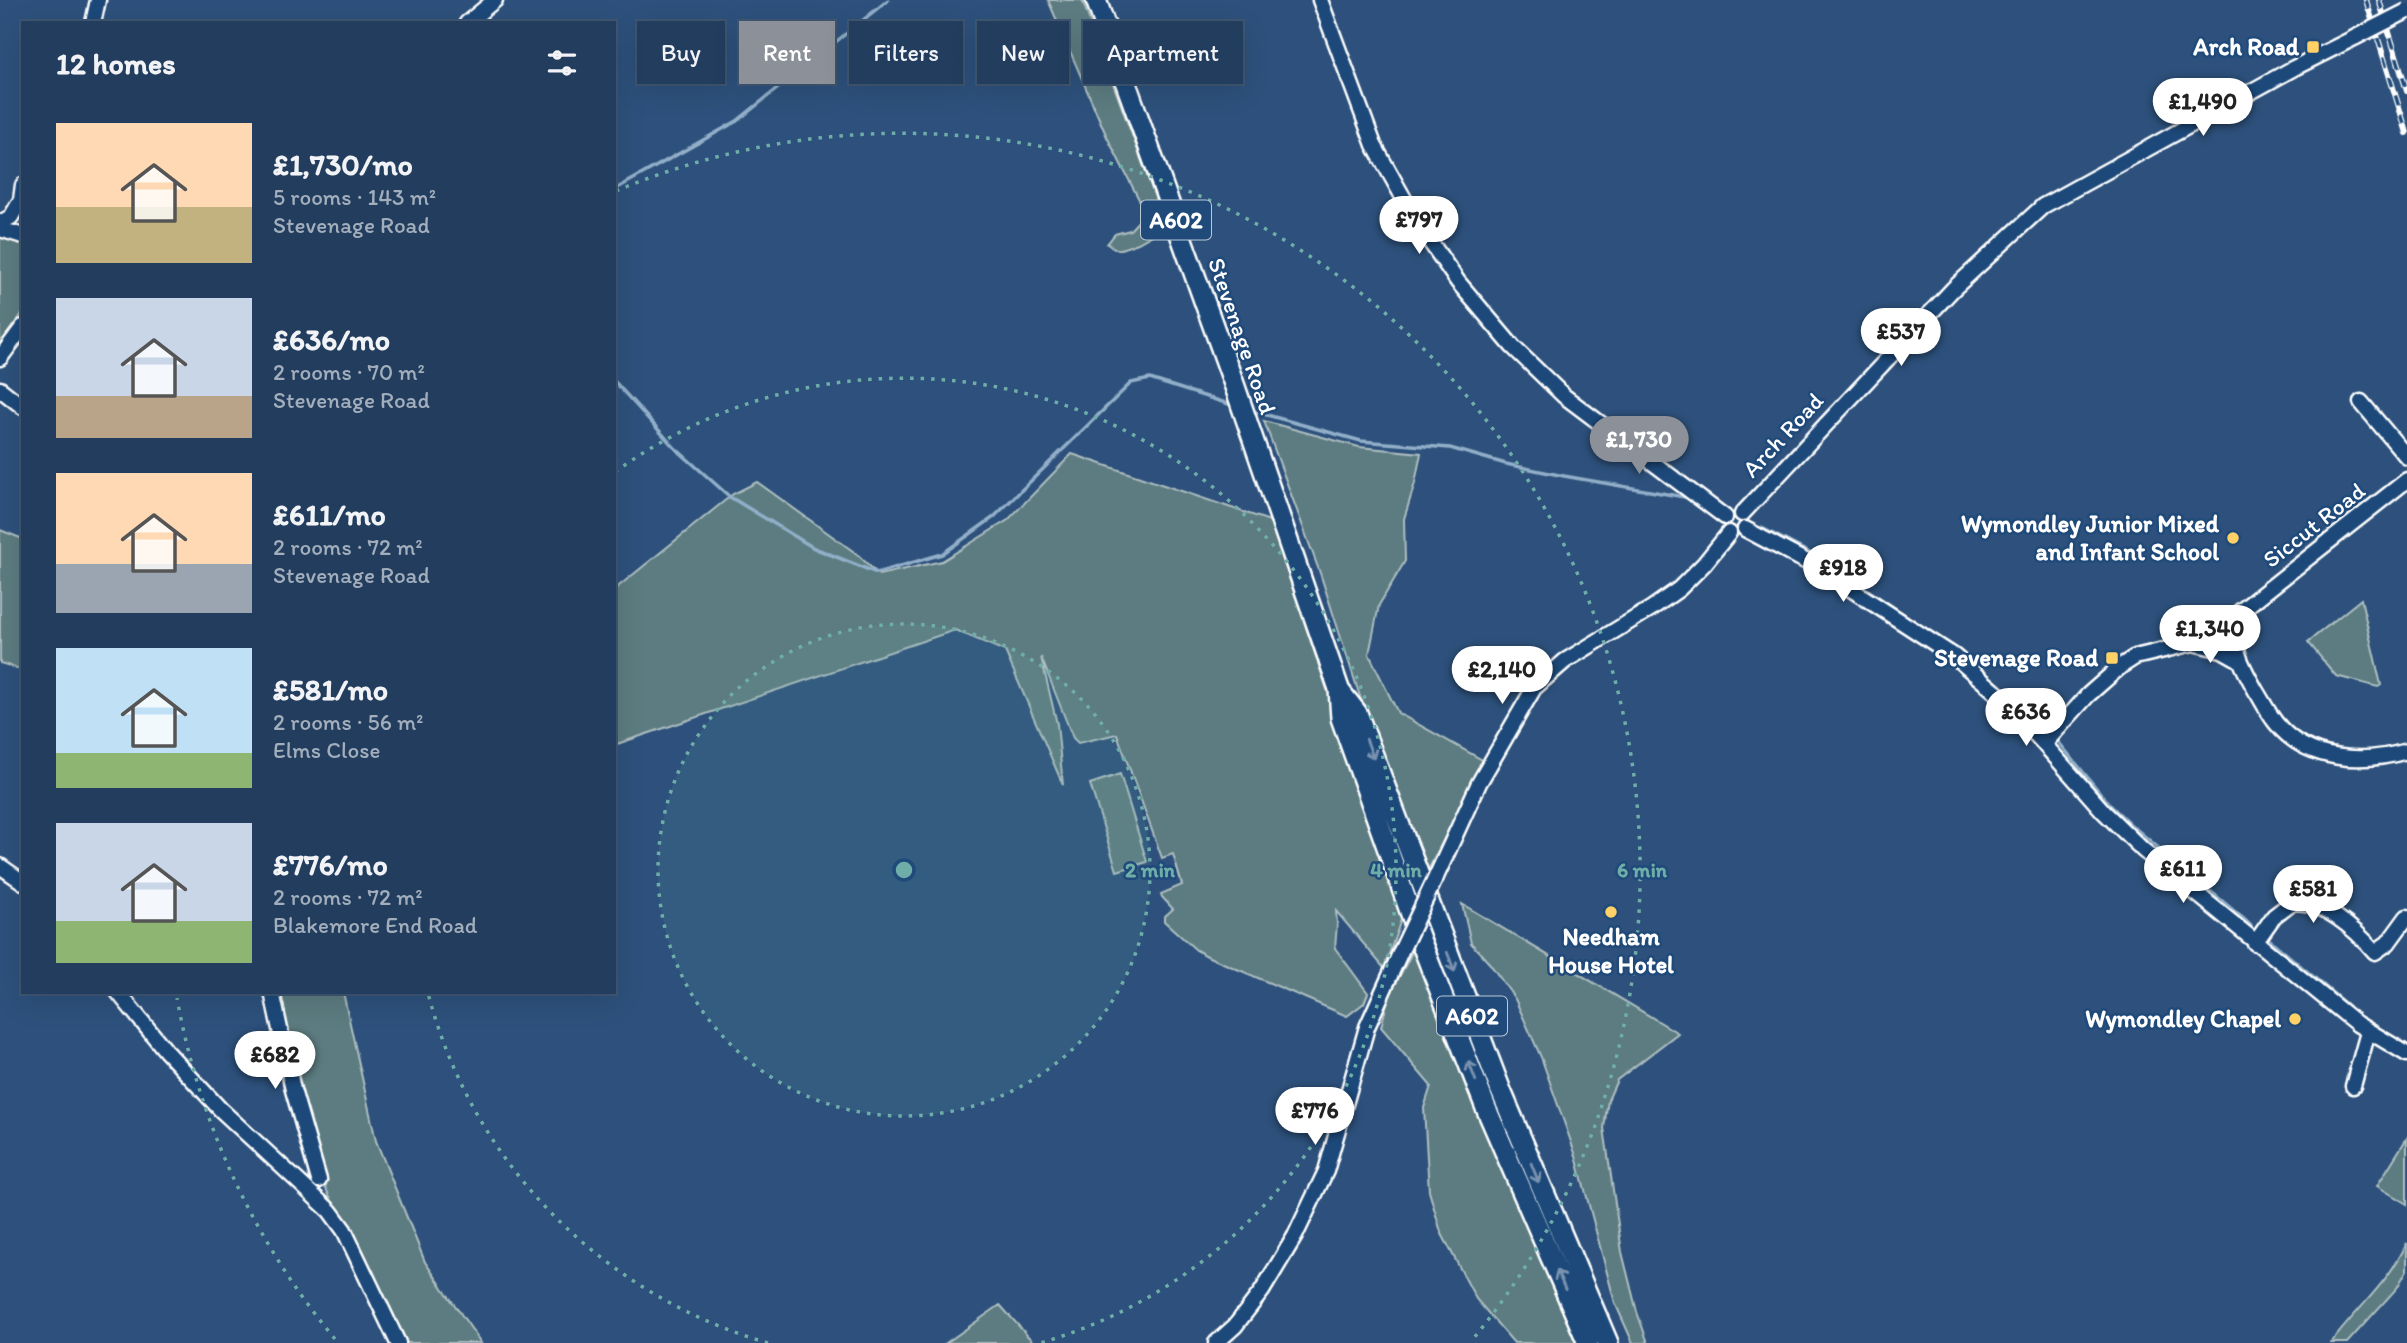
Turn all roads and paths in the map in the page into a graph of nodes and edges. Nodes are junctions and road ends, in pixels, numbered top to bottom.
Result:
1 (98, 0) edge
2 (495, 0) edge
3 (1096, 0) edge
4 (1320, 0) edge
5 (2407, 11) edge
6 (93, 21) edge
7 (469, 21) edge
8 (21, 205) edge
9 (0, 223) edge
10 (0, 229) edge
11 (21, 235) edge
12 (21, 330) edge
13 (0, 358) edge
14 (0, 389) edge
15 (2361, 402) dead end
16 (21, 405) edge
17 (2407, 457) edge
18 (2407, 480) edge
19 (1742, 514) junction
20 (1725, 517) junction
21 (1745, 529) junction
22 (1729, 533) junction
23 (2238, 614) junction
24 (2193, 643) junction
25 (2238, 659) junction
26 (1339, 689) junction
27 (2045, 743) junction
28 (2407, 751) edge
29 (0, 866) edge
30 (21, 881) edge
31 (2407, 917) edge
32 (2255, 943) junction
33 (120, 994) edge
34 (272, 994) edge
35 (2368, 1032) junction
36 (2407, 1054) edge
37 (2353, 1086) dead end
38 (319, 1180) dead end
39 (398, 1343) edge
40 (1216, 1343) edge
41 (1588, 1343) edge
42 (1608, 1343) edge

1 - 6 street
2 - 7 street
3 - 26 main road, Stevenage Road / A602
4 - 20 street
5 - 19 street, Arch Road, bridge
8 - 9 street
10 - 11 street
12 - 13 street
14 - 16 street
15 - 17 street
18 - 23 street, Siccut Road
19 - 20 street
19 - 21 street
20 - 22 street
21 - 22 street
21 - 27 street
22 - 40 street, bridge
23 - 24 street, Siccut Road
23 - 25 street
24 - 25 street
24 - 27 street, Siccut Road
25 - 28 street
41 -> 26 main road, A602
26 -> 42 main road, A602
27 - 32 street
29 - 30 street
31 - 32 street
32 - 35 street
33 - 39 street
34 - 38 street
35 - 36 street
35 - 37 street

